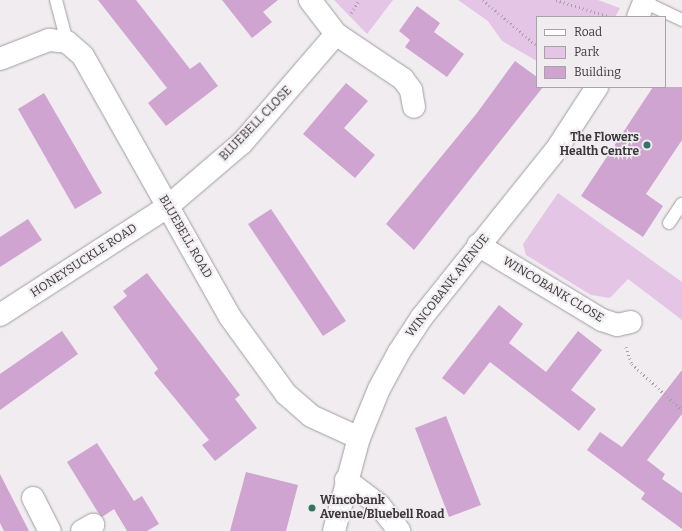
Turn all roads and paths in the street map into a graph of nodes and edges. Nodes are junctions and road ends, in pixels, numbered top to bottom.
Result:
1 (56, 0) edge
2 (310, 0) edge
3 (483, 0) edge
4 (556, 0) edge
5 (642, 6) edge
6 (608, 16) edge
7 (682, 20) edge
8 (336, 34) junction
9 (67, 42) junction
10 (536, 45) edge
11 (0, 59) edge
12 (596, 88) edge
13 (414, 107) dead end
14 (682, 204) edge
15 (167, 207) junction
16 (669, 224) dead end
17 (478, 245) junction
18 (0, 315) edge
19 (624, 324) joint
20 (682, 410) edge
21 (359, 438) junction
22 (346, 480) junction
23 (33, 498) dead end
24 (50, 531) edge
25 (334, 531) edge
26 (399, 531) edge

1 - 9 lane
2 - 8 street
3 - 10 path
4 - 6 path
5 - 7 lane
8 - 13 street
8 - 15 street, BLUEBELL CLOSE
9 - 11 street
9 - 15 street, BLUEBELL ROAD
12 - 17 street, WINCOBANK AVENUE
14 - 16 lane
15 - 18 street, HONEYSUCKLE ROAD
15 - 21 street, BLUEBELL ROAD
17 - 19 street, WINCOBANK CLOSE
17 - 21 street, WINCOBANK AVENUE
19 - 20 path
21 - 22 street, WINCOBANK AVENUE
22 - 25 street, WINCOBANK AVENUE
22 - 26 street
23 - 24 street

